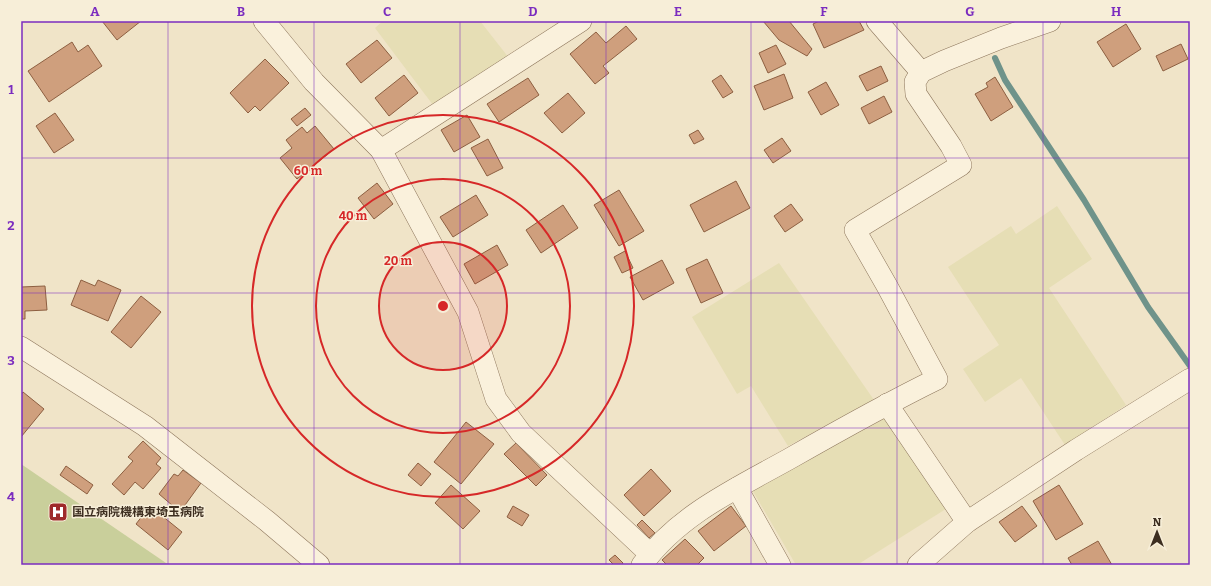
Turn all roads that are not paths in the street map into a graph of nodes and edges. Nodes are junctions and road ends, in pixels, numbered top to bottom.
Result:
1 (264, 21) edge
2 (581, 21) edge
3 (877, 21) edge
4 (1050, 21) edge
5 (921, 72) junction
6 (381, 150) junction
7 (21, 347) edge
8 (1190, 379) edge
9 (887, 404) junction
10 (737, 488) junction
11 (967, 522) junction
12 (646, 560) edge
13 (319, 565) edge
14 (780, 565) edge
15 (918, 565) edge

1 - 6 street
2 - 6 street
3 - 5 street
4 - 5 street
5 - 9 street
6 - 12 street
7 - 13 street
8 - 11 street
9 - 10 street
9 - 11 street
10 - 12 street
10 - 14 street
11 - 15 street

